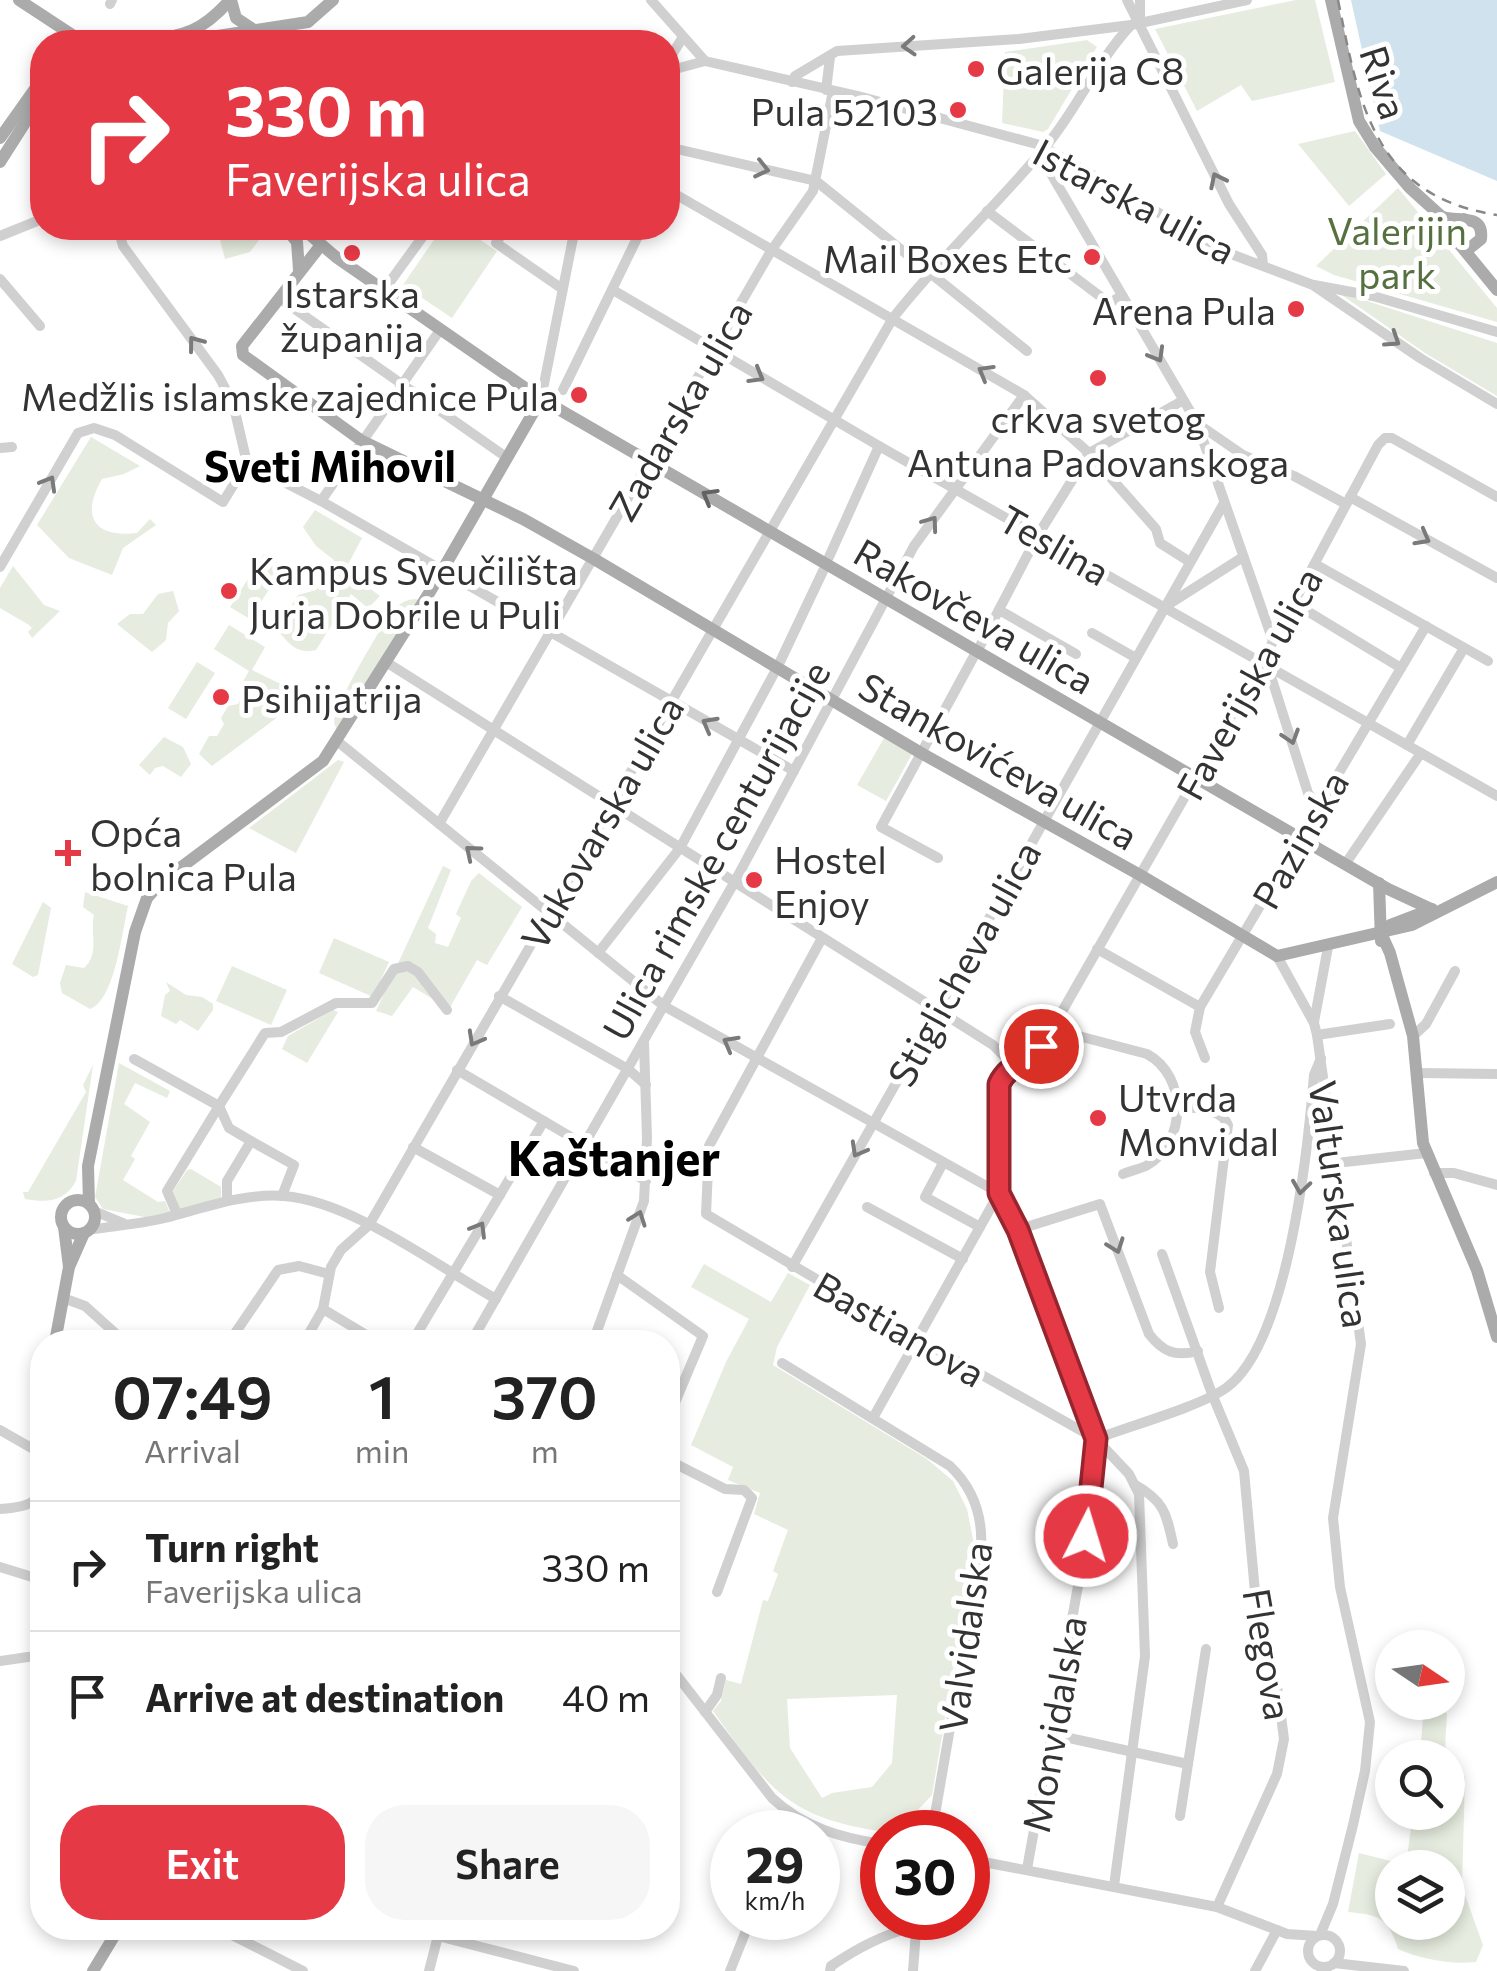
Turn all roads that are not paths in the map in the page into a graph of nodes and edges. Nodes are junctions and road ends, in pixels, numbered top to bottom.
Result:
1 (20, 0) edge
2 (230, 0) edge
3 (334, 0) edge
4 (651, 0) edge
5 (1127, 0) edge
6 (1140, 0) edge
7 (1247, 0) edge
8 (1331, 0) edge
9 (1135, 24) junction
10 (1092, 29) junction
11 (65, 30) edge
12 (199, 30) edge
13 (254, 30) joint
14 (678, 30) edge
15 (680, 33) edge
16 (684, 37) junction
17 (680, 43) edge
18 (1109, 48) junction
19 (830, 57) junction
20 (705, 61) junction
21 (680, 68) edge
22 (792, 82) junction
23 (830, 90) junction
24 (30, 96) edge
25 (30, 115) edge
26 (0, 138) edge
27 (1045, 148) junction
28 (680, 150) edge
29 (0, 162) edge
30 (816, 181) junction
31 (680, 197) edge
32 (987, 210) junction
33 (1442, 217) junction
34 (1470, 221) junction
35 (30, 224) edge
36 (1497, 228) edge
37 (0, 236) edge
38 (121, 240) edge
39 (295, 240) edge
40 (315, 240) edge
41 (420, 240) edge
42 (498, 240) edge
43 (571, 240) edge
44 (636, 240) edge
45 (1457, 240) junction
46 (1480, 241) junction
47 (321, 245) junction
48 (771, 250) junction
49 (1262, 265) junction
50 (1481, 268) junction
51 (298, 272) junction
52 (928, 272) junction
53 (0, 279) edge
54 (1313, 285) junction
55 (560, 288) junction
56 (384, 290) junction
57 (613, 290) junction
58 (1497, 290) edge
59 (1122, 296) junction
60 (279, 298) junction
61 (893, 318) junction
62 (40, 326) dead end
63 (440, 330) junction
64 (1497, 332) edge
65 (713, 350) junction
66 (1028, 350) dead end
67 (402, 385) junction
68 (563, 390) dead end
69 (1024, 394) junction
70 (541, 399) junction
71 (1182, 401) junction
72 (1497, 404) edge
73 (833, 420) junction
74 (1197, 424) junction
75 (362, 441) junction
76 (879, 446) junction
77 (1089, 453) junction
78 (506, 457) junction
79 (648, 461) junction
80 (247, 463) junction
81 (956, 488) junction
82 (1497, 497) edge
83 (482, 499) junction
84 (1348, 500) junction
85 (321, 502) junction
86 (1224, 503) junction
87 (769, 531) junction
88 (1038, 535) junction
89 (829, 557) dead end
90 (1244, 557) junction
91 (594, 559) junction
92 (1190, 562) junction
93 (1316, 564) junction
94 (0, 567) edge
95 (823, 571) dead end
96 (441, 572) junction
97 (1497, 578) edge
98 (886, 599) junction
99 (1294, 603) junction
100 (1165, 607) junction
101 (999, 610) junction
102 (1426, 626) junction
103 (712, 628) junction
104 (1092, 632) dead end
105 (551, 633) junction
106 (1273, 641) junction
107 (1464, 648) junction
108 (1076, 654) dead end
109 (1136, 658) junction
110 (1488, 661) dead end
111 (386, 662) junction
112 (1265, 664) junction
113 (778, 666) junction
114 (1401, 668) junction
115 (832, 700) junction
116 (670, 703) junction
117 (1100, 722) junction
118 (1368, 723) junction
119 (494, 730) junction
120 (338, 741) junction
121 (739, 741) junction
122 (1407, 745) junction
123 (921, 753) junction
124 (1421, 753) junction
125 (794, 771) junction
126 (1196, 778) junction
127 (1497, 796) edge
128 (611, 802) junction
129 (1318, 806) junction
130 (1043, 821) junction
131 (439, 824) junction
132 (1302, 838) junction
133 (680, 848) junction
134 (938, 858) dead end
135 (1346, 863) junction
136 (1140, 874) junction
137 (1497, 882) edge
138 (734, 883) junction
139 (1378, 883) junction
140 (1448, 905) junction
141 (1431, 909) junction
142 (547, 914) junction
143 (1403, 927) junction
144 (1381, 934) junction
145 (1243, 935) junction
146 (822, 938) junction
147 (1328, 947) junction
148 (1097, 950) junction
149 (598, 953) junction
150 (1390, 953) junction
151 (1277, 956) junction
152 (1455, 971) dead end
153 (1398, 987) junction
154 (499, 996) junction
155 (664, 1006) junction
156 (1200, 1007) junction
157 (446, 1010) dead end
158 (937, 1010) junction
159 (1390, 1024) dead end
160 (1052, 1029) junction
161 (1316, 1029) junction
162 (1413, 1036) junction
163 (644, 1040) junction
164 (1322, 1057) junction
165 (758, 1058) junction
166 (1205, 1058) dead end
167 (134, 1059) dead end
168 (1013, 1065) junction
169 (628, 1069) junction
170 (457, 1070) junction
171 (1418, 1073) junction
172 (1497, 1074) edge
173 (646, 1085) junction
174 (219, 1106) junction
175 (1179, 1106) junction
176 (544, 1121) junction
177 (873, 1123) junction
178 (251, 1141) junction
179 (585, 1144) junction
180 (413, 1146) junction
181 (1426, 1153) junction
182 (943, 1163) junction
183 (1336, 1163) junction
184 (88, 1166) junction
185 (1434, 1172) junction
186 (1123, 1174) dead end
187 (646, 1180) junction
188 (1497, 1184) edge
189 (999, 1193) junction
190 (500, 1194) junction
191 (282, 1196) junction
192 (227, 1201) junction
193 (70, 1202) junction
194 (867, 1207) dead end
195 (92, 1208) junction
196 (177, 1214) junction
197 (124, 1223) junction
198 (369, 1225) junction
199 (64, 1227) junction
200 (980, 1227) junction
201 (1018, 1230) junction
202 (87, 1231) junction
203 (1162, 1254) dead end
204 (963, 1259) junction
205 (68, 1267) junction
206 (792, 1267) junction
207 (329, 1274) junction
208 (452, 1274) junction
209 (617, 1275) junction
210 (63, 1298) junction
211 (496, 1300) junction
212 (1219, 1308) dead end
213 (323, 1309) junction
214 (57, 1330) edge
215 (112, 1330) edge
216 (237, 1330) edge
217 (311, 1330) edge
218 (358, 1330) edge
219 (419, 1330) edge
220 (478, 1330) edge
221 (596, 1330) edge
222 (1497, 1337) edge
223 (918, 1339) junction
224 (1198, 1352) junction
225 (782, 1363) dead end
226 (680, 1391) edge
227 (1212, 1394) junction
228 (873, 1418) junction
229 (0, 1430) edge
230 (1096, 1439) junction
231 (30, 1448) edge
232 (680, 1466) edge
233 (1134, 1484) junction
234 (30, 1505) edge
235 (0, 1509) edge
236 (1173, 1544) dead end
237 (0, 1567) edge
238 (30, 1576) edge
239 (717, 1592) dead end
240 (1206, 1649) dead end
241 (30, 1656) edge
242 (0, 1662) edge
243 (721, 1678) dead end
244 (680, 1680) edge
245 (705, 1712) junction
246 (1051, 1734) junction
247 (1133, 1752) junction
248 (1188, 1764) junction
249 (785, 1810) edge
250 (936, 1810) edge
251 (1180, 1816) dead end
252 (990, 1863) edge
253 (1027, 1870) junction
254 (1114, 1886) junction
255 (1333, 1904) junction
256 (1218, 1907) junction
257 (1282, 1932) junction
258 (1318, 1936) junction
259 (112, 1940) edge
260 (242, 1940) edge
261 (437, 1940) edge
262 (467, 1940) edge
263 (742, 1940) edge
264 (872, 1940) edge
265 (915, 1940) edge
266 (1338, 1944) junction
267 (1312, 1962) edge
268 (1365, 1964) junction
269 (1330, 1966) edge
270 (93, 1971) edge
271 (303, 1971) edge
272 (429, 1971) edge
273 (574, 1971) edge
274 (730, 1971) edge
275 (830, 1971) edge
276 (913, 1971) edge
277 (1256, 1971) edge
278 (1404, 1971) edge

1 - 11 main road
2 - 12 main road
2 - 13 main road
3 - 13 main road
4 - 14 street
5 - 9 street
6 - 9 street
7 - 9 street
8 - 33 main road, Riva
9 - 10 street
9 - 18 street, Vukovarska ulica
49 -> 9 street
10 - 18 street
10 -> 19 street
15 - 16 street
16 - 17 street
16 - 20 street
18 - 27 street, Vukovarska ulica
19 - 22 street
19 - 23 street, Zadarska ulica
20 - 21 street
20 - 22 street, Istarska ulica
22 - 23 street, Istarska ulica
23 - 27 street, Istarska ulica
23 - 30 street, Zadarska ulica
24 - 26 main road
25 - 29 main road
27 - 32 street, Vukovarska ulica
27 - 49 street, Istarska ulica
27 - 59 street
28 -> 30 street
30 - 48 street, Zadarska ulica
30 - 52 street
31 - 48 street
32 - 52 street, Vukovarska ulica
32 - 59 street
33 - 34 main road
33 - 45 main road, Riva
34 - 36 main road
34 - 45 main road
34 - 46 main road
35 - 37 street
36 - 46 main road
80 -> 38 street
39 - 51 main road
40 - 47 main road, Rakovčeva ulica
41 - 56 street
42 - 55 street
43 - 55 street
44 - 57 street
45 - 46 main road
45 - 50 main road, Riva
46 - 50 main road
47 - 51 main road
47 - 56 main road, Rakovčeva ulica
48 - 61 street
48 - 65 street, Zadarska ulica
49 - 54 street, Istarska ulica
50 - 58 main road, Riva
51 - 60 main road
52 - 61 street, Vukovarska ulica
52 - 66 street
53 - 62 street
54 - 64 street
54 -> 72 street
55 - 70 street
56 - 63 main road, Rakovčeva ulica
57 - 65 street, Teslina
57 - 68 street
59 -> 71 street
60 - 67 street
60 - 75 main road, Stankovićeva ulica
69 -> 61 street
61 - 73 street, Vukovarska ulica
63 - 67 street
63 - 70 main road, Rakovčeva ulica
65 -> 73 street, Teslina
65 - 79 street, Zadarska ulica
67 - 75 street
67 - 78 street
69 - 77 street
69 - 81 street, Ulica rimske centurijacije
70 - 78 main road
70 - 79 main road, Rakovčeva ulica
71 - 74 street
71 - 77 street
73 - 76 street, Teslina
73 - 87 street, Vukovarska ulica
74 - 84 street
74 - 86 street
75 - 83 main road, Stankovićeva ulica
75 - 85 street
76 - 81 street, Teslina
76 - 89 street
77 - 88 street
77 - 92 street
78 - 83 main road
87 -> 79 main road, Rakovčeva ulica
79 - 91 street, Zadarska ulica
80 - 85 street
94 -> 80 street
81 - 88 street, Teslina
98 -> 81 street, Ulica rimske centurijacije
82 - 84 street, Faverijska ulica
83 - 91 main road, Stankovićeva ulica
83 - 96 main road
84 - 93 street, Faverijska ulica
84 -> 97 street
85 - 96 street
86 - 90 street
86 - 92 street, Stiglicheva ulica
87 - 98 main road, Rakovčeva ulica
87 - 103 street, Vukovarska ulica
88 - 100 street, Teslina
88 - 101 street
90 - 100 street
90 - 106 street
91 - 103 main road, Stankovićeva ulica
91 - 105 street, Zadarska ulica
92 - 100 street, Stiglicheva ulica
93 - 99 street, Faverijska ulica
93 - 102 street
95 - 113 street
96 - 105 street
96 - 111 main road
98 - 115 street, Ulica rimske centurijacije
98 - 117 main road, Rakovčeva ulica
99 - 106 street, Faverijska ulica
99 - 114 street
100 - 109 street, Stiglicheva ulica
100 - 112 street, Teslina
101 - 108 street
101 - 123 street
102 - 107 street
102 - 114 street, Pazinska
103 - 113 main road, Stankovićeva ulica
103 - 116 street, Vukovarska ulica
104 - 109 street
105 - 116 street
105 - 119 street, Zadarska ulica
106 - 112 street, Faverijska ulica
107 - 110 street
107 - 122 street
109 - 117 street, Stiglicheva ulica
111 - 119 street
111 - 120 main road
112 - 118 street, Teslina
112 - 126 street, Faverijska ulica
112 -> 129 street
113 - 115 main road, Stankovićeva ulica
113 - 121 street
114 - 118 street, Pazinska
115 - 123 main road, Stankovićeva ulica
115 - 125 street, Ulica rimske centurijacije
121 -> 116 street
116 - 128 street, Vukovarska ulica
117 - 126 main road, Rakovčeva ulica
117 - 130 street, Stiglicheva ulica
118 - 122 street, Teslina
118 - 129 street, Pazinska
119 - 128 street
119 - 131 street, Zadarska ulica
120 - 131 street
120 - 184 main road
121 - 125 street
121 - 133 street
122 - 124 street, Teslina
123 - 130 main road, Stankovićeva ulica
123 - 134 street
124 - 127 street, Teslina
124 - 135 street
125 - 138 street, Ulica rimske centurijacije
126 - 132 main road, Rakovčeva ulica
126 - 136 street, Faverijska ulica
128 - 133 street
128 - 142 street, Vukovarska ulica
129 - 132 street, Pazinska
130 - 136 main road, Stankovićeva ulica
130 - 158 street, Stiglicheva ulica
142 -> 131 street
132 - 135 main road, Rakovčeva ulica
132 - 145 street, Pazinska
133 - 138 street
133 - 149 street
135 - 139 main road, Rakovčeva ulica
136 - 145 main road, Stankovićeva ulica
136 - 148 street, Faverijska ulica
137 - 140 main road
138 - 146 street
138 - 155 street, Ulica rimske centurijacije
139 - 141 main road, Rakovčeva ulica
139 - 144 main road
140 - 141 main road
140 - 143 main road
141 - 144 main road
142 - 149 street
142 - 154 street, Vukovarska ulica
143 - 144 main road
143 - 150 main road
144 - 147 main road
144 - 150 main road
144 - 153 main road
145 - 151 main road, Stankovićeva ulica
145 - 156 street, Pazinska
146 - 158 street
146 - 165 street
147 - 151 main road
147 - 161 street
148 - 156 street
148 - 160 street, Faverijska ulica
149 - 155 street
150 - 153 main road
151 - 161 street
152 - 162 street
153 - 162 main road
154 - 169 street
154 -> 170 street, Vukovarska ulica
155 - 163 street, Ulica rimske centurijacije
165 -> 155 street
156 - 166 street
157 - 174 street
158 - 168 street
158 - 177 street, Stiglicheva ulica
159 - 161 street, Valturska ulica
160 - 168 street, Faverijska ulica
160 - 175 street
161 - 164 street, Valturska ulica
162 - 171 main road
163 - 169 street, Ulica rimske centurijacije
163 - 173 street
164 - 183 street, Valturska ulica
164 -> 227 street
165 - 177 street
165 - 206 street, Bastianova
167 - 174 street
168 - 189 street, Monvidalska
169 - 173 street
169 - 179 street, Ulica rimske centurijacije
170 - 176 street
170 - 180 street, Vukovarska ulica
171 - 172 street
171 - 181 main road
173 - 187 street
174 - 178 street
174 - 196 street
175 - 186 street
175 - 212 street
176 - 179 street
176 - 190 street
177 - 182 street
177 -> 206 street, Stiglicheva ulica
178 - 191 street
178 - 192 street
179 - 187 street
179 - 211 street, Ulica rimske centurijacije
180 - 190 street
180 - 198 street, Vukovarska ulica
181 - 183 street
181 - 185 main road
182 - 189 street
182 - 200 street
183 - 255 street, Valturska ulica
184 - 193 main road
184 - 195 main road
185 - 188 street
185 - 222 main road
209 -> 187 street
189 - 200 street
189 - 201 street, Monvidalska
208 -> 190 street
191 - 192 street
191 - 198 street
192 - 196 street
193 - 195 main road
193 - 199 main road
194 - 204 street
195 - 197 street
195 - 202 main road
196 - 197 street
197 - 202 street
198 - 207 street, Vukovarska ulica
198 - 208 street
199 - 202 main road
199 - 205 main road
200 - 204 street
201 -> 224 street
201 - 230 street, Monvidalska
202 - 205 main road
203 - 224 street, Flegova
204 - 223 street
205 - 210 main road
206 - 223 street, Bastianova
207 - 213 street
207 - 216 street
208 - 211 street
208 - 219 street
209 - 221 street
209 - 226 street
210 - 214 main road
210 - 215 street
211 - 220 street, Ulica rimske centurijacije
213 - 217 street
213 - 218 street
223 - 228 street
223 - 230 street, Bastianova
224 - 227 street, Flegova
225 - 228 street, Valvidalska
227 - 230 street
227 - 256 street, Flegova
228 - 250 street, Valvidalska
229 - 231 street
230 - 233 street
230 - 246 street, Monvidalska
232 - 239 street
233 - 236 street
233 - 247 street
234 - 235 street
237 - 238 street
240 - 248 street
241 - 242 street
243 - 245 street
244 - 245 street
245 - 249 street
246 - 247 street
246 - 253 street, Monvidalska
247 - 248 street
247 - 254 street
248 - 251 street
252 - 253 street
253 - 254 street
254 - 256 street
255 - 258 street, Valturska ulica
255 - 266 street, Valturska ulica
256 - 257 street
257 - 258 street
257 - 267 street
257 - 277 street
258 - 266 street
258 - 267 street
259 - 270 main road
260 - 271 street
261 - 272 street
262 - 273 street
263 - 274 street
264 - 275 street
265 - 276 street
266 - 268 street
266 - 269 street
267 - 269 street
268 - 269 street
268 - 278 street

